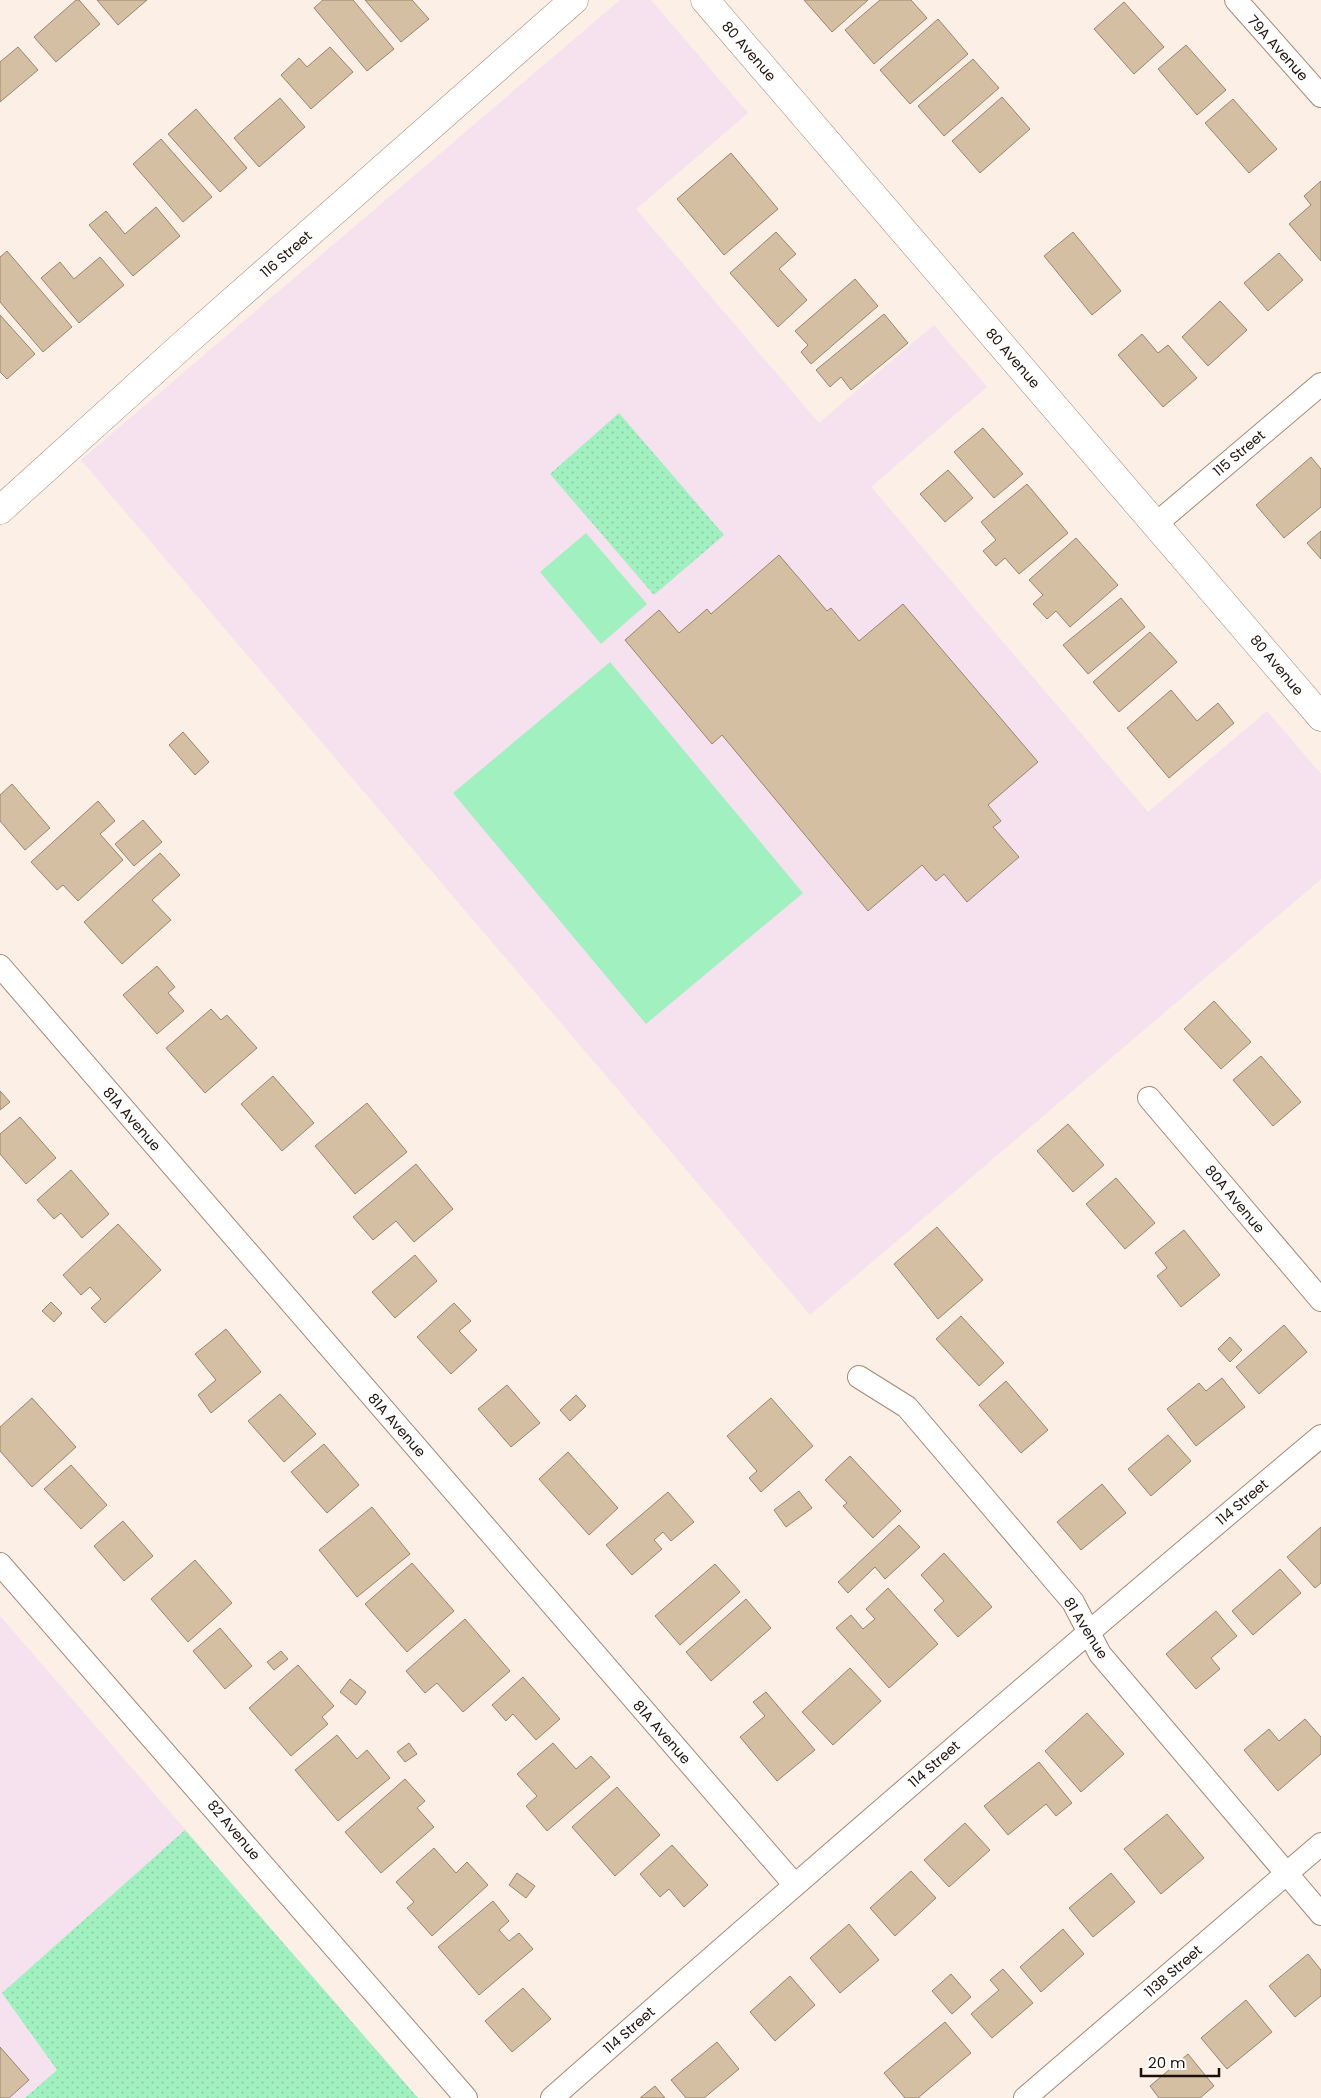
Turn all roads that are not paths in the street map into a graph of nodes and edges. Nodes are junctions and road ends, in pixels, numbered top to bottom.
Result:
1 (574, 0) edge
2 (705, 0) edge
3 (1236, 0) edge
4 (1321, 96) edge
5 (1321, 384) edge
6 (0, 510) edge
7 (1157, 524) junction
8 (1321, 716) edge
9 (0, 966) edge
10 (1149, 1098) dead end
11 (1321, 1300) edge
12 (859, 1377) dead end
13 (1321, 1436) edge
14 (0, 1564) edge
15 (1088, 1631) junction
16 (1321, 1844) edge
17 (1286, 1873) junction
18 (794, 1884) junction
19 (1321, 1914) edge
20 (466, 2098) edge
21 (552, 2098) edge
22 (1025, 2098) edge

1 - 6 street, 116 Street
2 - 7 street, 80 Avenue
3 - 4 street, 79A Avenue
5 - 7 street, 115 Street
7 - 8 street, 80 Avenue
9 - 18 street, 81A Avenue
10 - 11 street, 80A Avenue
12 - 15 street, 81 Avenue
13 - 15 street, 114 Street
14 - 20 street, 82 Avenue
15 - 17 street, 81 Avenue
15 - 18 street, 114 Street
16 - 17 street, 113B Street
17 - 19 street, 81 Avenue
17 - 22 street, 113B Street
18 - 21 street, 114 Street

